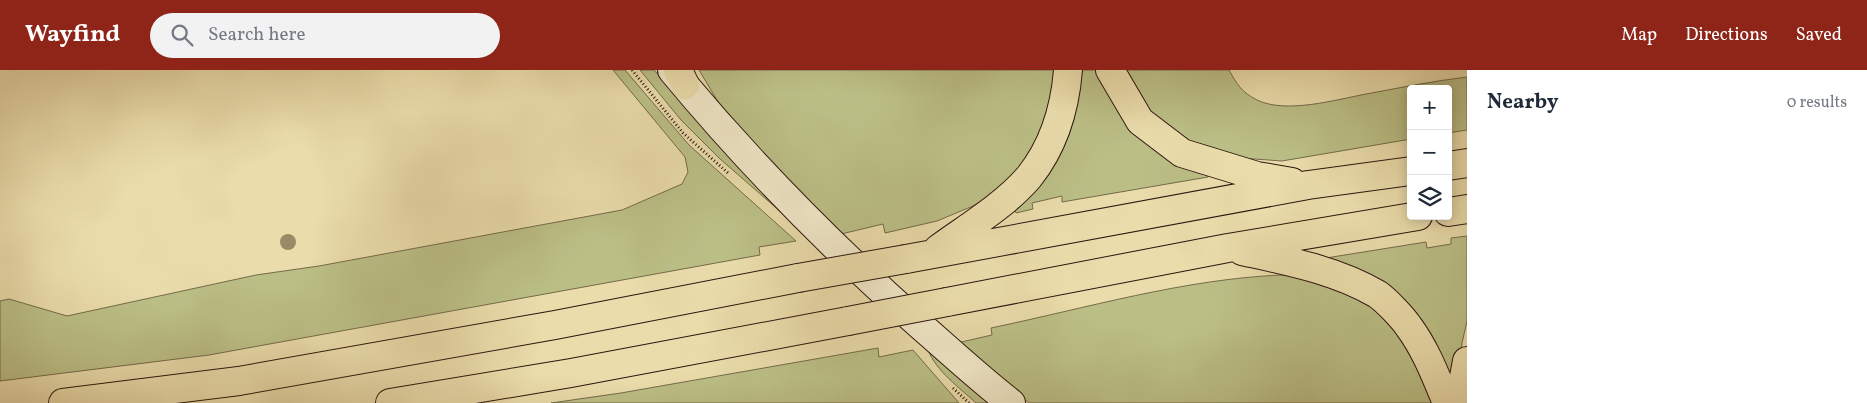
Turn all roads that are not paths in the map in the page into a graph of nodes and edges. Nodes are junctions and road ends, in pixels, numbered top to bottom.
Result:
1 (1068, 70) edge
2 (1110, 70) edge
3 (679, 75) edge
4 (1467, 163) edge
5 (1452, 165) edge
6 (1407, 172) edge
7 (1308, 185) junction
8 (1467, 209) edge
9 (1452, 211) edge
10 (1407, 218) edge
11 (1228, 248) junction
12 (933, 253) junction
13 (1467, 361) edge
14 (63, 403) edge
15 (390, 403) edge
16 (1011, 403) edge
17 (1447, 403) edge
18 (1459, 403) edge

1 - 12 highway
2 - 7 highway
3 - 16 main road
4 - 5 highway
6 - 7 highway
7 - 12 highway
8 - 9 highway
10 - 11 highway
11 - 15 highway, bridge
11 - 17 highway
12 - 14 highway, bridge
13 - 18 highway

